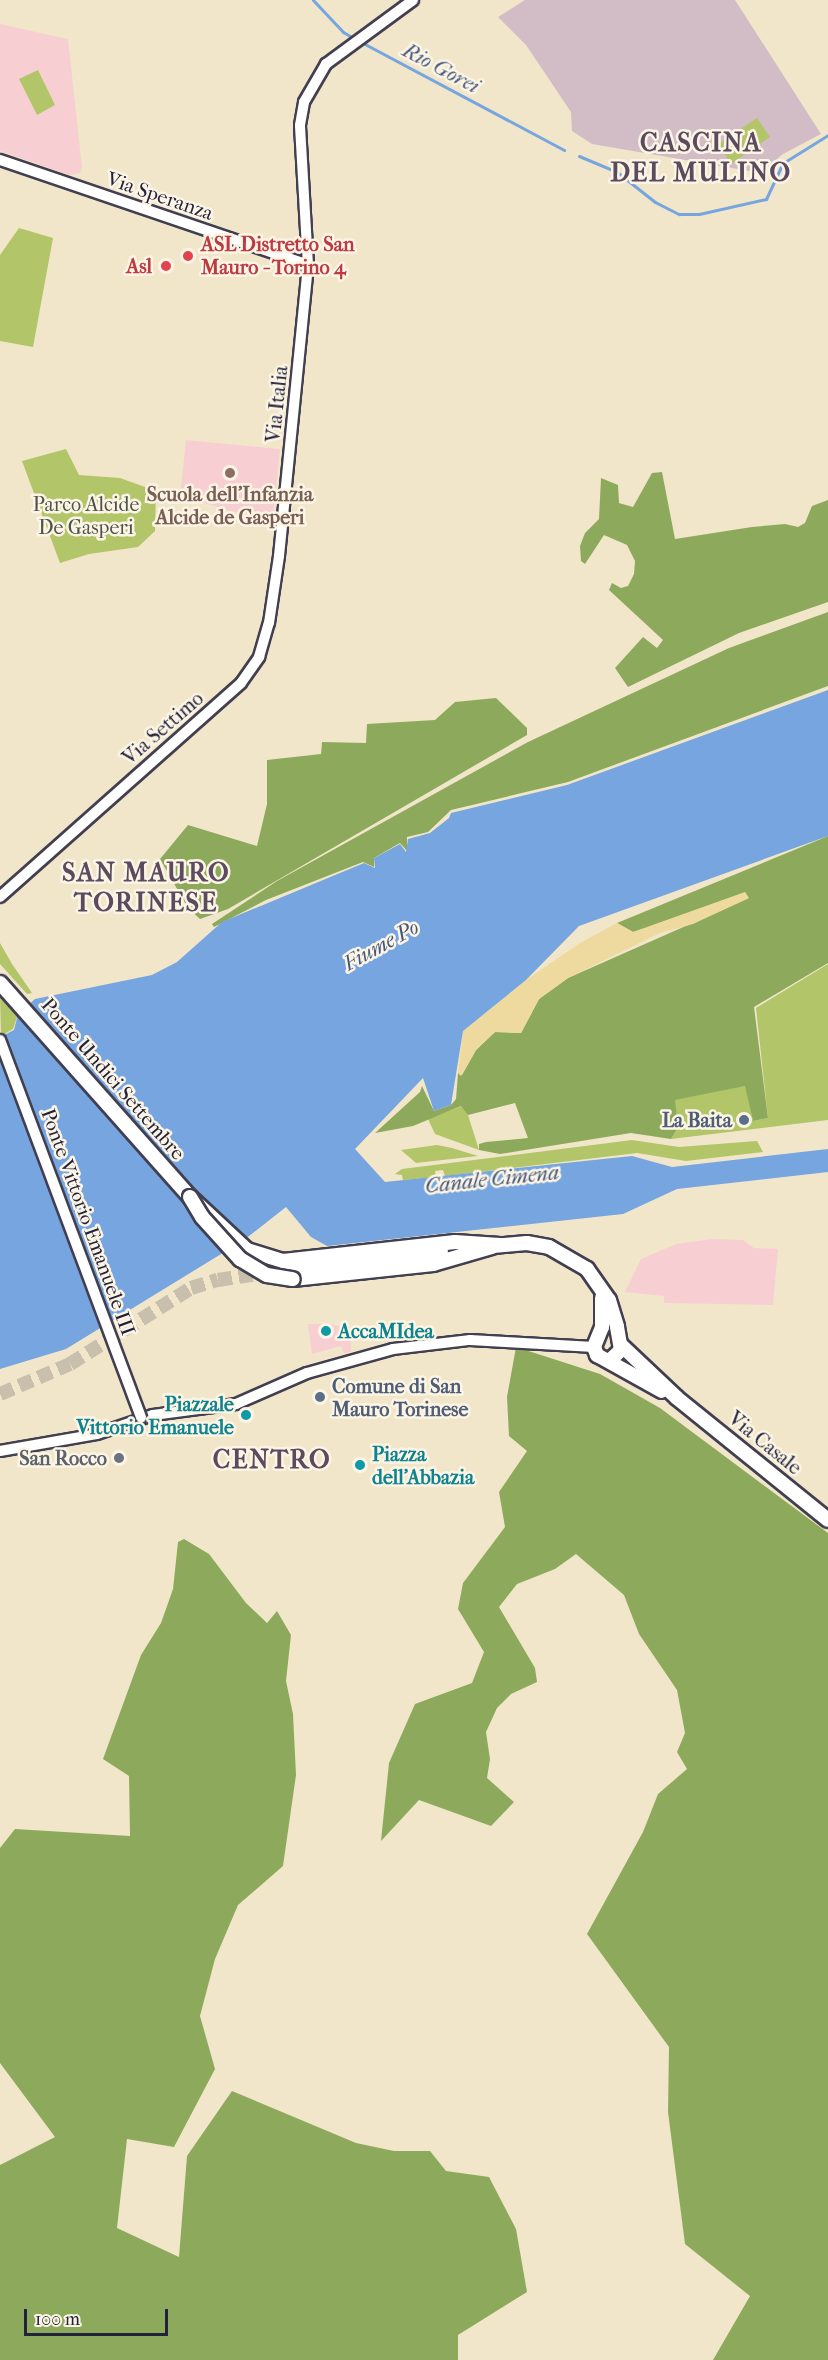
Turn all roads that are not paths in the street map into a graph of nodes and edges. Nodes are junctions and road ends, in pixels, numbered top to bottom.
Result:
1 (413, 0) edge
2 (0, 160) edge
3 (308, 265) junction
4 (280, 547) joint
5 (0, 897) edge
6 (2, 983) edge
7 (0, 1040) edge
8 (190, 1197) junction
9 (500, 1245) junction
10 (603, 1292) junction
11 (598, 1338) junction
12 (619, 1338) junction
13 (609, 1361) junction
14 (677, 1398) junction
15 (141, 1418) junction
16 (0, 1451) edge
17 (828, 1520) edge

1 - 3 street, Via Italia
2 - 3 street, Via Speranza
3 - 4 street, Via Italia
4 - 5 street, Via Settimo
6 - 8 main road, Ponte Undici Settembre
7 - 15 street, Ponte Vittorio Emanuele III, bridge
8 - 9 main road, bridge
8 - 9 main road, bridge
9 - 10 main road
10 - 11 main road
10 - 12 main road
11 - 12 main road
11 - 13 main road
11 - 15 street
12 - 13 main road
12 - 14 main road
13 - 14 main road
14 - 17 main road, Via Casale
15 - 16 street

